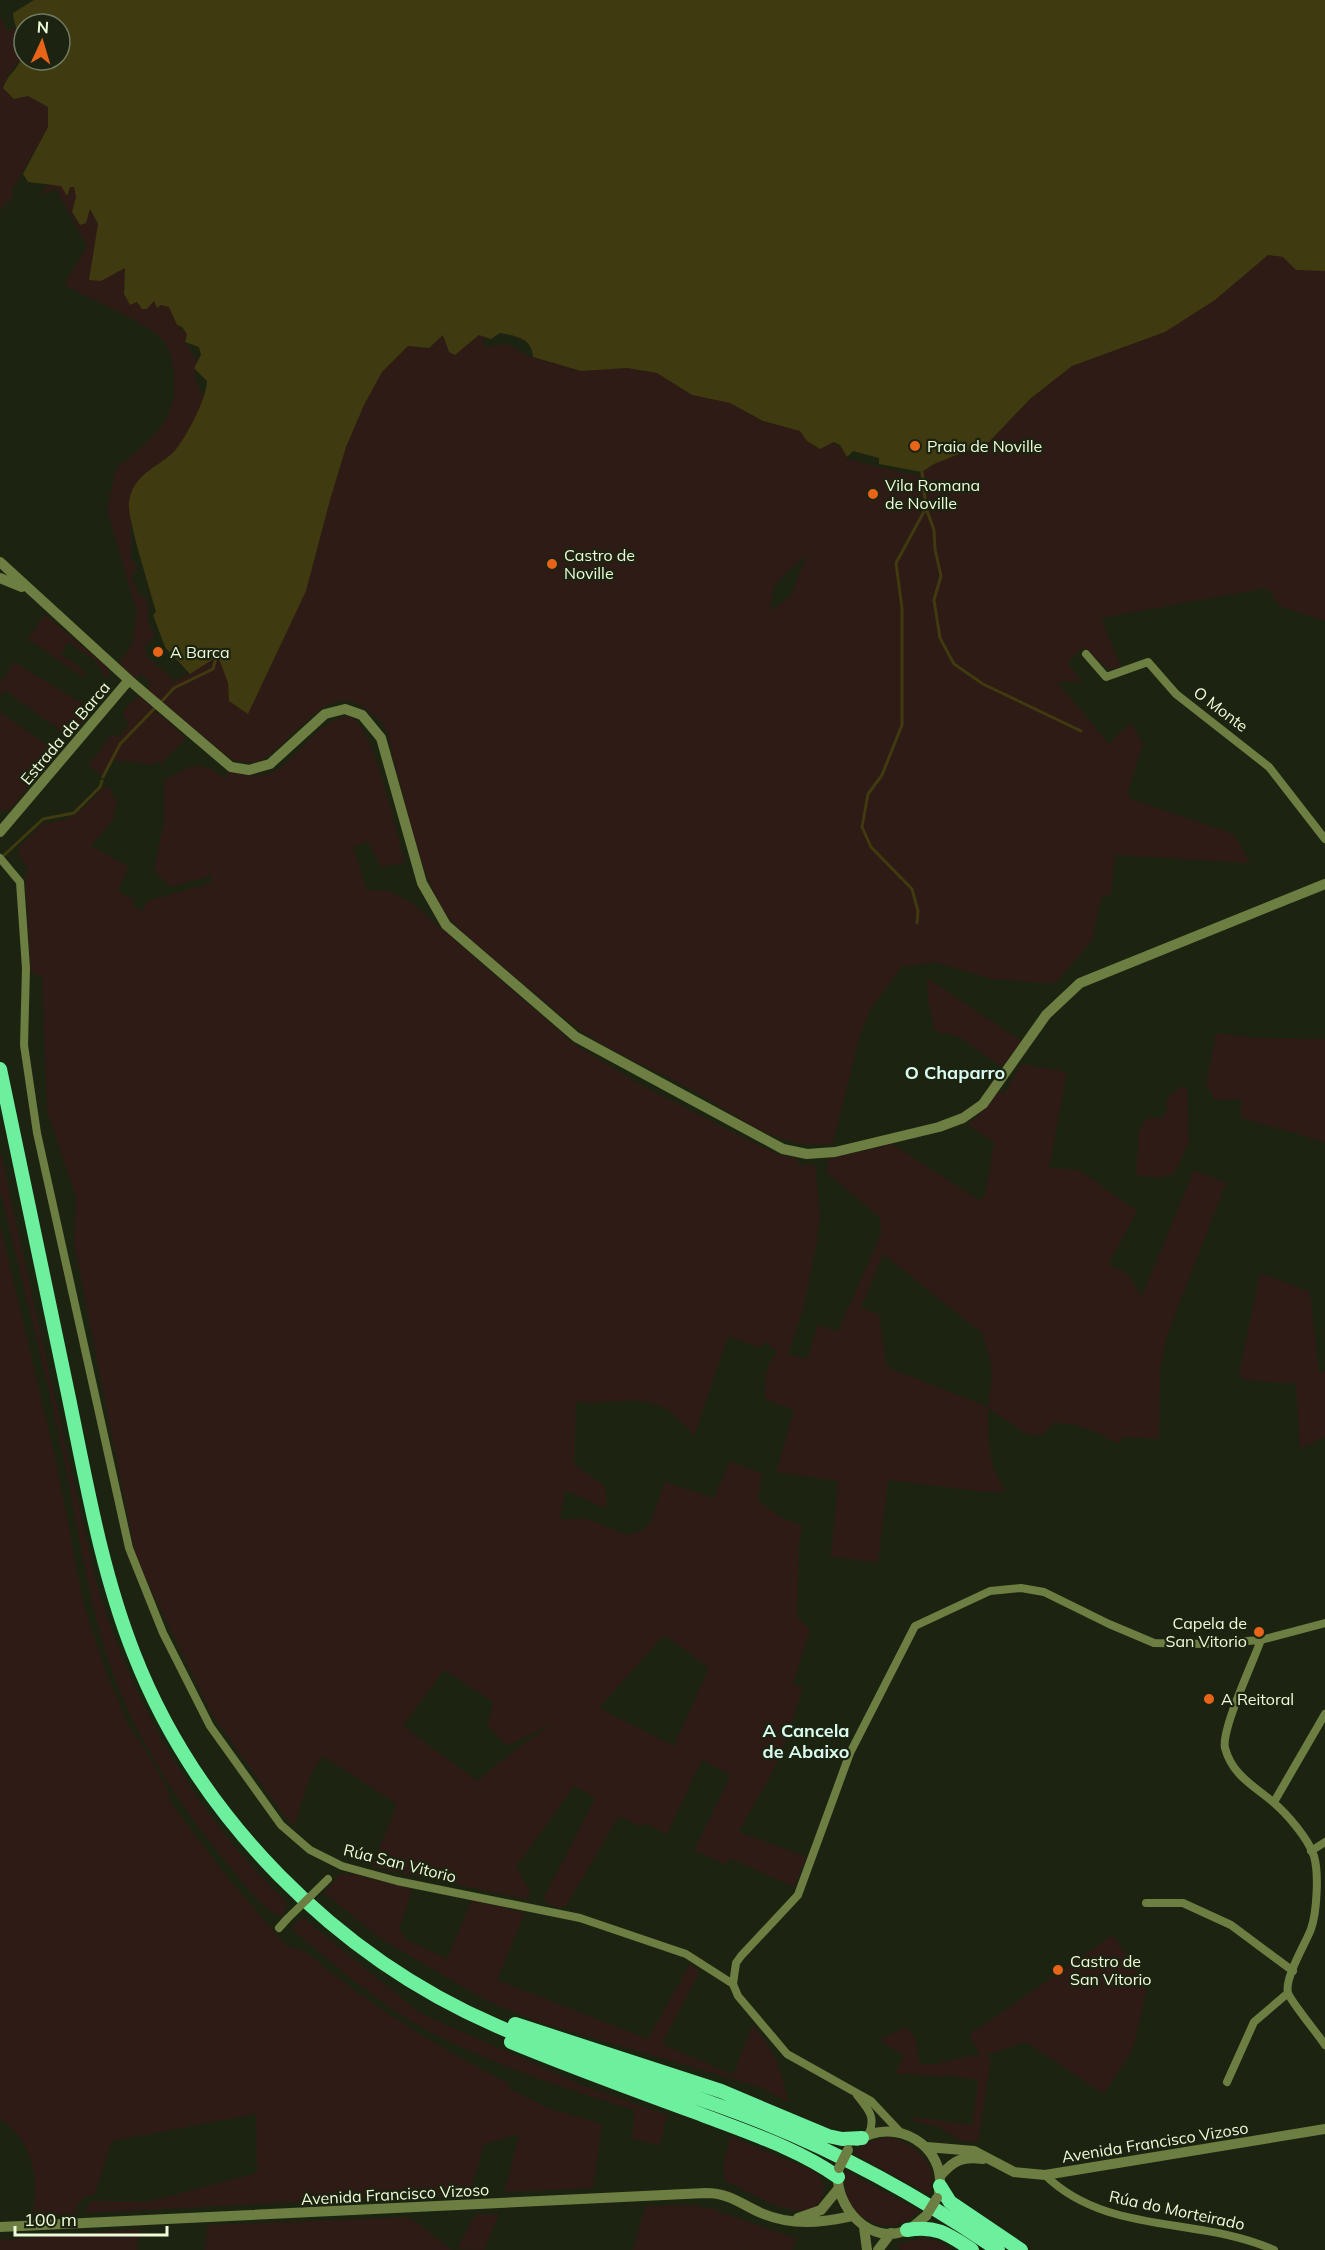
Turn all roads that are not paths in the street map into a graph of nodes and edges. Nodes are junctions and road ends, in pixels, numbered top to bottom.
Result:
1 (0, 562) edge
2 (0, 578) edge
3 (26, 588) junction
4 (1086, 654) dead end
5 (129, 680) junction
6 (0, 832) edge
7 (1325, 839) edge
8 (0, 858) edge
9 (1325, 884) edge
10 (0, 1069) edge
11 (1325, 1623) edge
12 (1260, 1640) junction
13 (1325, 1714) edge
14 (1274, 1802) junction
15 (1325, 1842) edge
16 (1311, 1851) junction
17 (342, 1866) junction
18 (1146, 1903) dead end
19 (279, 1928) dead end
20 (355, 1941) junction
21 (1293, 1971) junction
22 (733, 1984) junction
23 (1288, 1993) junction
24 (466, 2012) junction
25 (1325, 2045) edge
26 (1227, 2082) dead end
27 (857, 2094) junction
28 (1325, 2129) edge
29 (901, 2133) junction
30 (866, 2136) junction
31 (927, 2147) junction
32 (993, 2161) junction
33 (1046, 2175) junction
34 (838, 2178) junction
35 (939, 2187) junction
36 (852, 2216) junction
37 (787, 2220) junction
38 (0, 2227) edge
39 (864, 2227) junction
40 (907, 2230) junction
41 (891, 2233) junction
42 (867, 2250) edge
43 (878, 2250) edge
44 (972, 2250) edge
45 (998, 2250) edge
46 (1022, 2250) edge
47 (1274, 2250) edge

1 - 3 street
2 - 3 street
3 - 5 street
4 - 7 street, O Monte
5 - 6 street, Estrada da Barca
5 - 9 street
8 - 17 street, Rúa San Vitorio
10 - 20 highway
11 - 12 street
12 - 14 street
12 - 22 street
13 - 14 street
14 - 16 street
15 - 16 street
16 - 21 street
17 - 19 street, bridge
17 - 22 street, Rúa San Vitorio
18 - 21 street
20 - 24 highway
20 - 30 highway
21 - 23 street
22 - 27 street, Rúa San Vitorio
23 - 25 street
23 - 26 street
24 - 34 highway
24 - 45 highway
27 - 29 street, Rúa San Vitorio
27 - 30 street
28 - 33 street, Avenida Francisco Vizoso
29 - 30 street
29 - 31 street
30 - 34 street, bridge
31 - 32 street, Avenida Francisco Vizoso
31 - 35 street
32 - 33 street, Avenida Francisco Vizoso
32 - 35 street, Avenida Francisco Vizoso
33 - 47 street, Rúa do Morteirado
34 - 36 street
34 - 37 street
35 - 40 street, bridge
35 - 46 highway
36 - 37 street, Avenida Francisco Vizoso
36 - 39 street
37 - 38 street, Avenida Francisco Vizoso
39 - 41 street
39 - 42 street
40 - 41 street
40 - 44 highway
41 - 43 street

